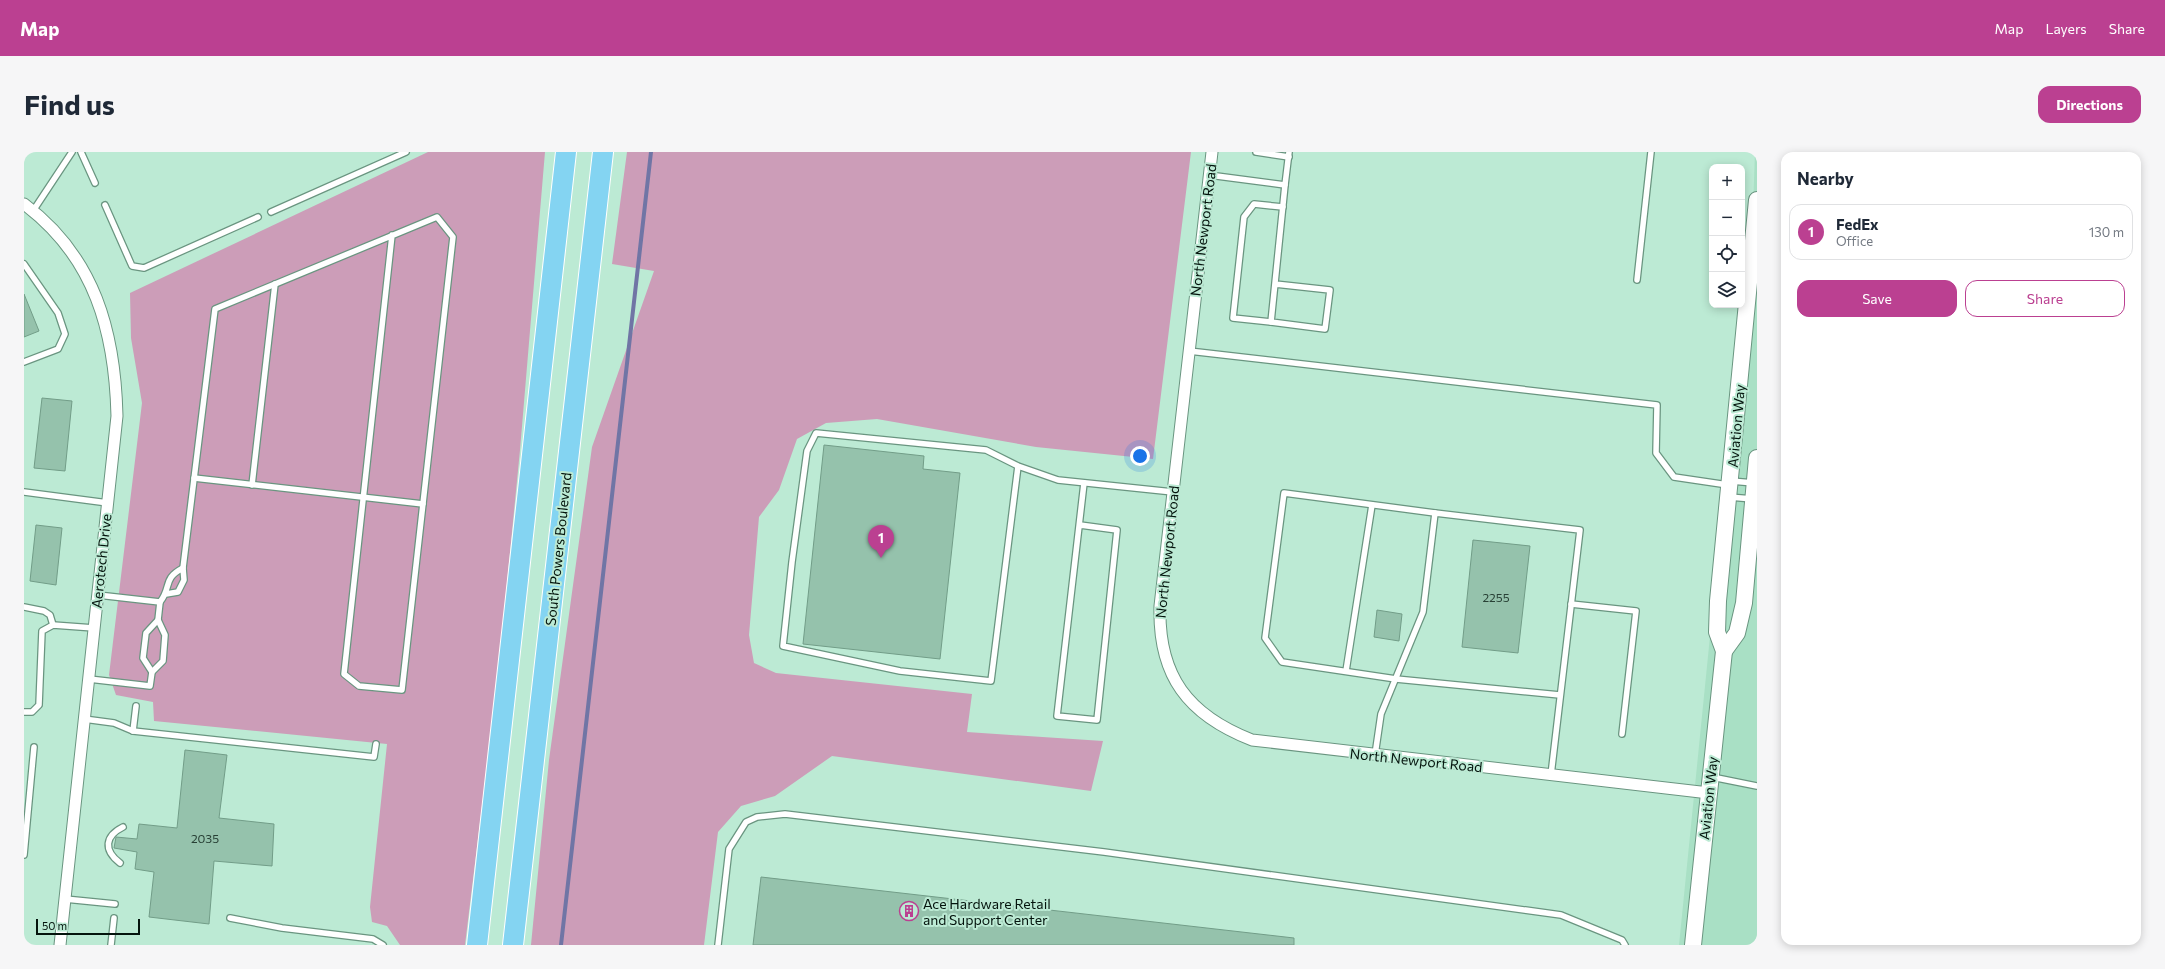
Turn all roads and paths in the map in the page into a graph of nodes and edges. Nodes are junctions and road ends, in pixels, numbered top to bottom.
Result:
1 (72, 152) edge
2 (81, 152) edge
3 (406, 152) edge
4 (566, 152) edge
5 (603, 152) edge
6 (1212, 152) edge
7 (1256, 152) edge
8 (1651, 152) edge
9 (1289, 154) edge
10 (1209, 175) junction
11 (95, 183) dead end
12 (1286, 185) junction
13 (1757, 200) edge
14 (105, 205) dead end
15 (28, 207) edge
16 (1283, 207) junction
17 (271, 212) dead end
18 (258, 217) dead end
19 (392, 235) junction
20 (24, 264) edge
21 (1637, 280) dead end
22 (275, 284) junction
23 (1275, 284) junction
24 (1271, 322) junction
25 (1189, 352) junction
26 (24, 362) edge
27 (1757, 458) edge
28 (1018, 466) junction
29 (194, 478) junction
30 (1084, 483) junction
31 (1756, 483) edge
32 (252, 484) junction
33 (1730, 488) junction
34 (24, 492) edge
35 (1172, 492) junction
36 (363, 498) junction
37 (1755, 499) edge
38 (108, 503) junction
39 (423, 504) junction
40 (1372, 505) junction
41 (1435, 513) junction
42 (1080, 525) junction
43 (183, 568) junction
44 (166, 594) junction
45 (98, 595) junction
46 (160, 602) junction
47 (1571, 604) junction
48 (24, 607) edge
49 (158, 620) junction
50 (53, 625) junction
51 (94, 628) junction
52 (1724, 651) junction
53 (1346, 671) junction
54 (152, 672) junction
55 (1396, 679) junction
56 (89, 680) junction
57 (1560, 696) junction
58 (136, 706) dead end
59 (24, 712) edge
60 (84, 719) junction
61 (134, 731) junction
62 (1622, 734) dead end
63 (376, 744) dead end
64 (34, 748) dead end
65 (1375, 756) junction
66 (1550, 775) junction
67 (1711, 776) junction
68 (1757, 786) edge
69 (1709, 793) junction
70 (123, 827) dead end
71 (24, 846) edge
72 (24, 855) edge
73 (120, 863) dead end
74 (65, 899) junction
75 (115, 904) dead end
76 (114, 918) dead end
77 (230, 918) dead end
78 (60, 945) edge
79 (111, 945) edge
80 (383, 945) edge
81 (476, 945) edge
82 (513, 945) edge
83 (718, 945) edge
84 (1625, 945) edge
85 (1693, 945) edge

1 - 15 lane
2 - 11 lane
3 - 17 lane
4 - 81 highway
5 - 82 highway, South Powers Boulevard
6 - 10 street, North Newport Road
7 - 9 lane
8 - 21 lane
9 - 12 lane
10 - 12 lane
10 - 25 street, North Newport Road
12 - 16 lane
13 - 33 street, Aviation Way
14 - 18 lane
15 - 38 street, Aerotech Drive
16 - 23 lane
16 - 24 lane
19 - 22 lane
19 - 36 lane
19 - 39 lane
20 - 26 lane
22 - 29 lane
22 - 32 lane
23 - 24 lane
23 - 24 lane
25 - 33 lane
25 - 35 street, North Newport Road
27 - 31 street, Aviation Way
28 - 28 lane
28 - 30 lane
29 - 32 lane
29 - 43 lane
30 - 35 lane
30 - 42 lane
31 - 33 lane
31 - 37 street, Aviation Way
32 - 36 lane
33 - 37 lane
33 - 52 street, Aviation Way
34 - 38 lane
35 - 65 street, North Newport Road
36 - 39 lane
36 - 39 lane
37 - 52 street, Aviation Way
38 - 45 street, Aerotech Drive
40 - 41 lane
40 - 53 lane
40 - 53 lane
41 - 47 lane
41 - 55 lane
42 - 42 lane
43 - 44 lane
43 - 44 lane
44 - 46 lane
45 - 46 lane
45 - 51 street, Aerotech Drive
46 - 49 lane
47 - 57 lane
47 - 62 lane
48 - 50 lane
49 - 54 lane
49 - 54 lane
50 - 51 lane
50 - 59 lane
51 - 56 street, Aerotech Drive
52 - 67 street, Aviation Way
53 - 55 lane
54 - 56 lane
55 - 57 lane
55 - 65 lane
56 - 60 street, Aerotech Drive
57 - 66 lane
58 - 61 lane
60 - 61 lane
60 - 74 street, Aerotech Drive
61 - 63 lane
64 - 71 lane
65 - 66 street, North Newport Road
66 - 69 street, North Newport Road
67 - 68 lane
67 - 69 street, Aviation Way
69 - 85 street, Aviation Way
70 - 73 lane
71 - 72 lane
74 - 75 lane
74 - 78 street, Aerotech Drive
76 - 79 lane
77 - 80 lane
83 - 84 lane

